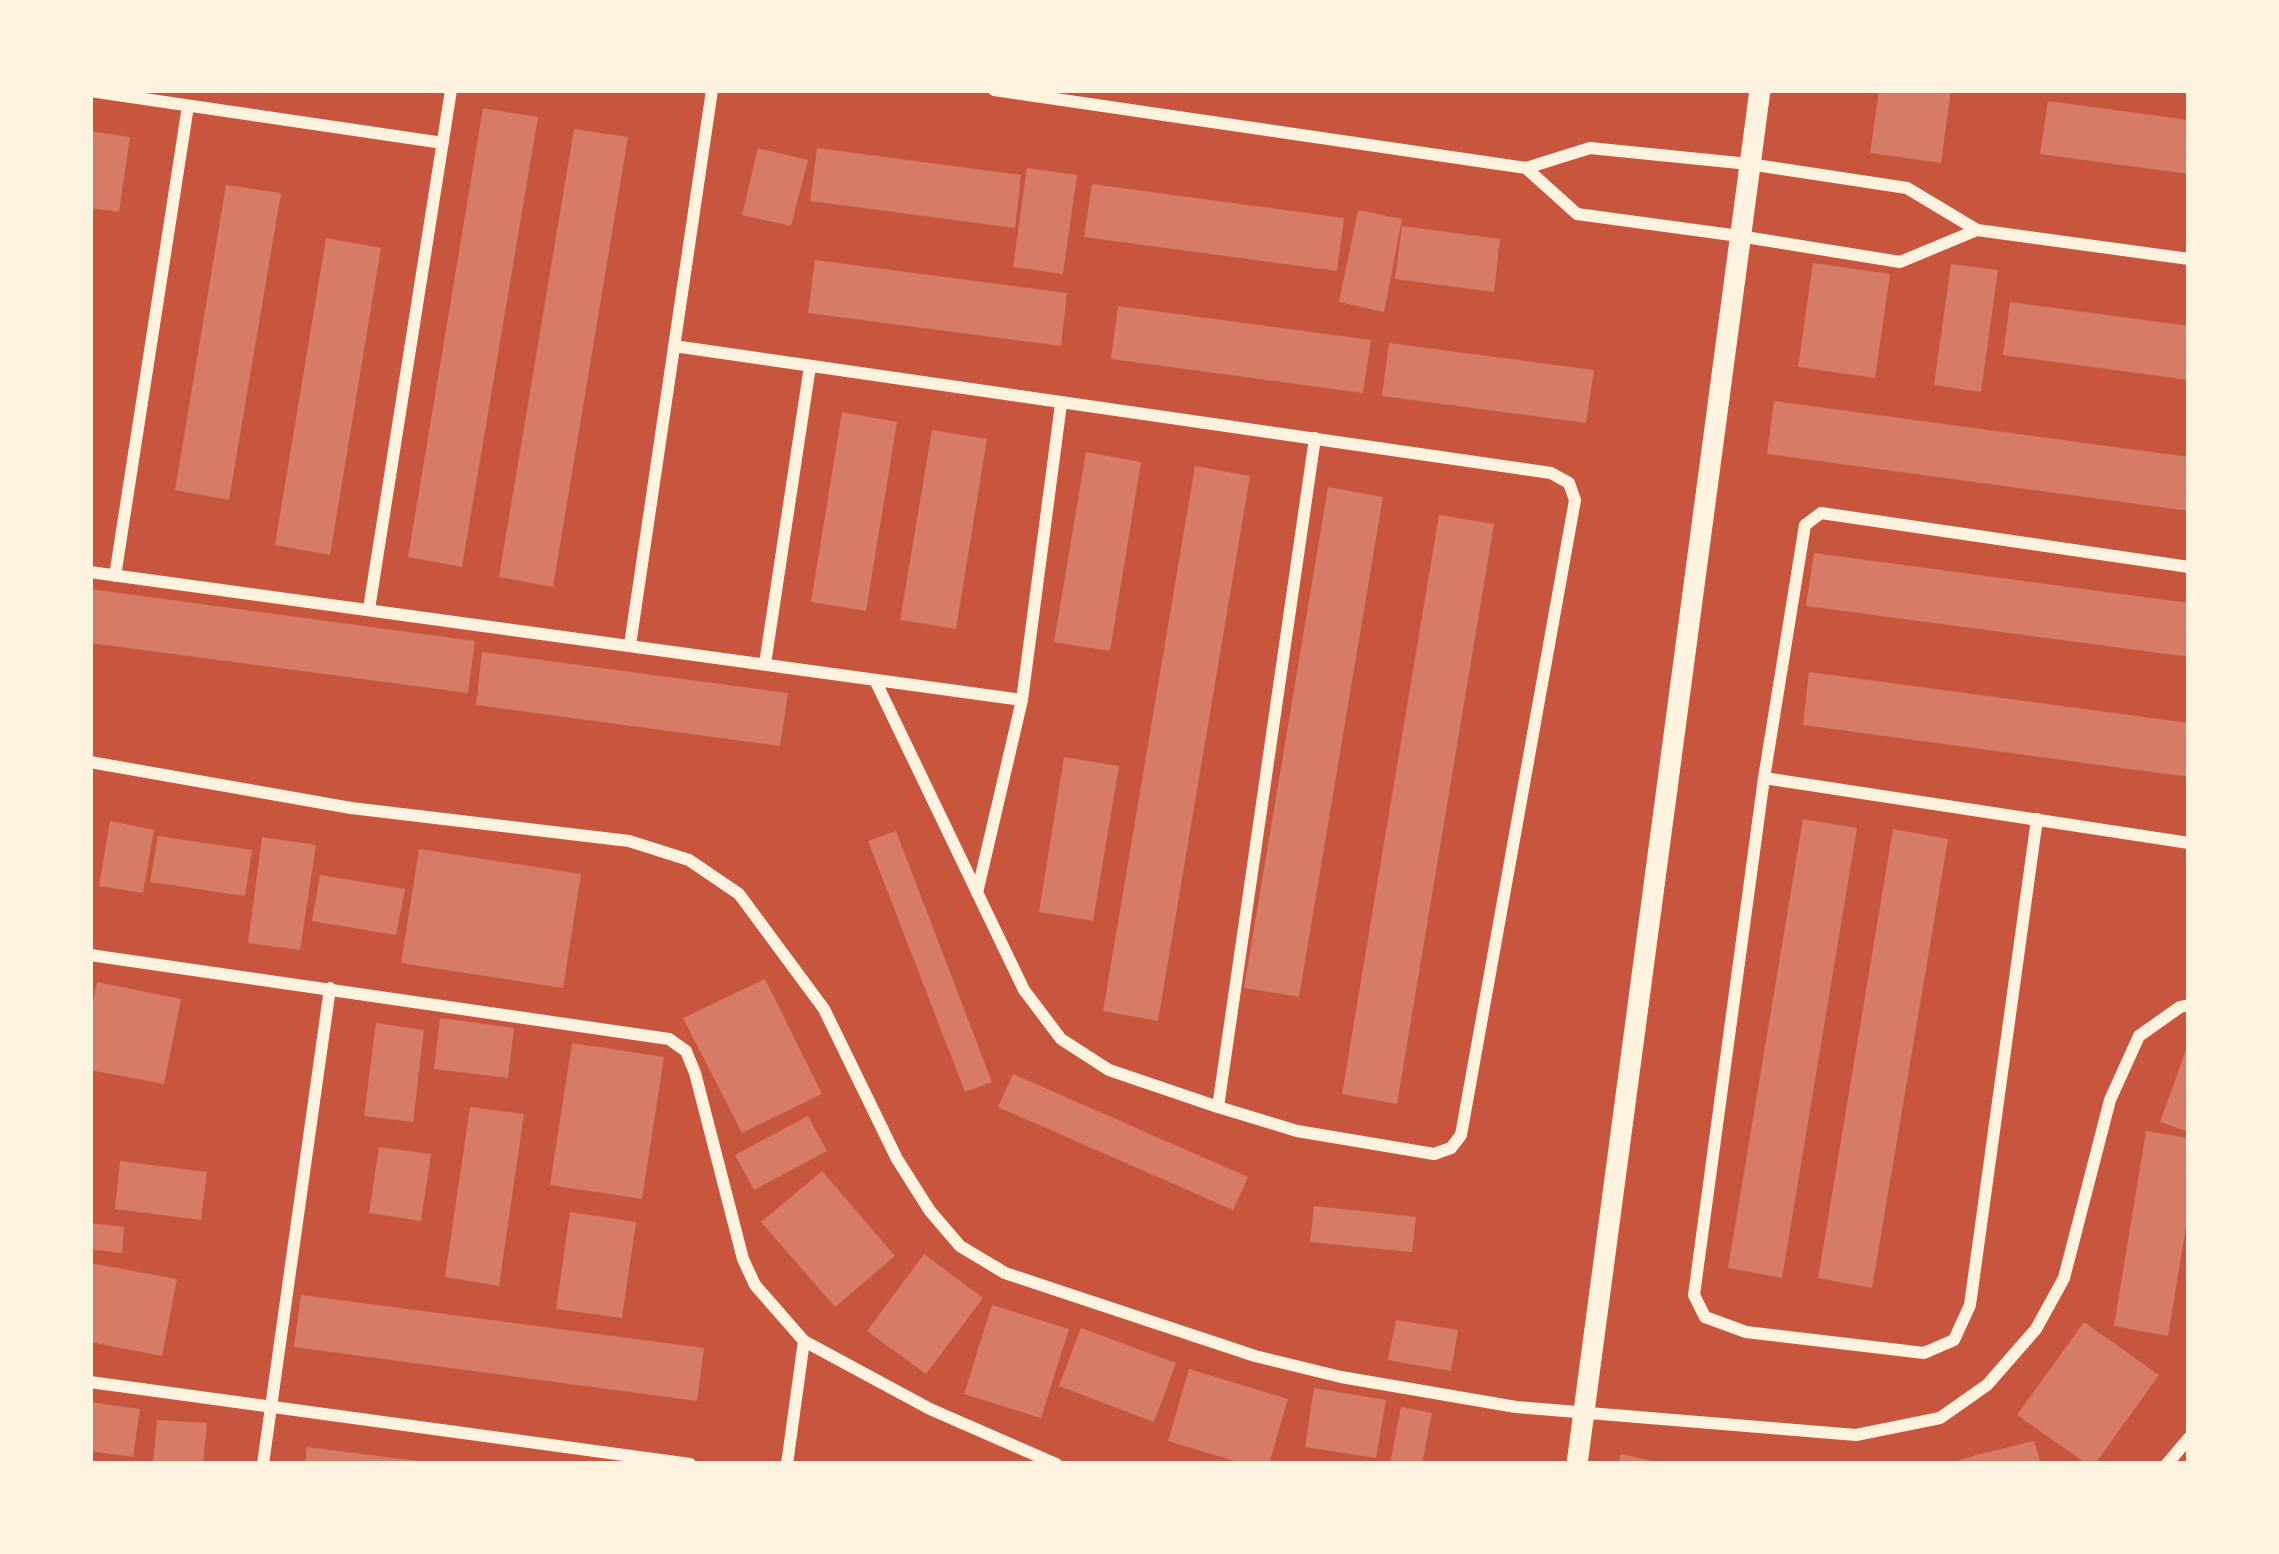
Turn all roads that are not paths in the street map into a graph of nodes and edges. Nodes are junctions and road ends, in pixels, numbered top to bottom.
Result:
1 (452, 90) edge
2 (712, 90) edge
3 (994, 90) edge
4 (1760, 90) edge
5 (90, 91) edge
6 (188, 106) junction
7 (443, 143) junction
8 (1749, 164) junction
9 (1526, 168) junction
10 (1977, 230) junction
11 (1739, 236) junction
12 (2189, 260) edge
13 (674, 346) junction
14 (810, 366) junction
15 (1061, 404) junction
16 (1316, 438) junction
17 (2189, 567) edge
18 (90, 572) edge
19 (115, 575) junction
20 (369, 609) junction
21 (630, 645) junction
22 (765, 664) junction
23 (875, 680) junction
24 (1022, 700) junction
25 (90, 762) edge
26 (1764, 778) junction
27 (2038, 819) junction
28 (2189, 842) edge
29 (977, 894) junction
30 (90, 955) edge
31 (330, 988) junction
32 (2189, 1005) edge
33 (1218, 1107) junction
34 (804, 1341) junction
35 (90, 1382) edge
36 (271, 1407) junction
37 (1584, 1412) junction
38 (2189, 1438) edge
39 (263, 1464) edge
40 (691, 1464) edge
41 (787, 1464) edge
42 (1056, 1464) edge
43 (1577, 1464) edge
44 (2167, 1464) edge

1 - 7 street
2 - 13 street
3 - 9 street
4 - 8 street
5 - 6 street
6 - 7 street
6 - 19 street
7 - 20 street
8 - 9 street
8 - 10 street
8 - 11 street
9 - 11 street
10 - 11 street
10 - 12 street
11 - 37 street
13 - 14 street
13 - 21 street
14 - 15 street
14 - 22 street
15 - 16 street
15 - 24 street
16 - 33 street
16 - 33 street
17 - 26 street
18 - 19 street
19 - 20 street
20 - 21 street
21 - 22 street
22 - 23 street
23 - 24 street
23 - 29 street
24 - 29 street
25 - 37 street
26 - 27 street
26 - 27 street
27 - 28 street
29 - 33 street
30 - 31 street
31 - 34 street
31 - 36 street
32 - 37 street
34 - 41 street
34 - 42 street
35 - 36 street
36 - 39 street
36 - 40 street
37 - 43 street
38 - 44 street

